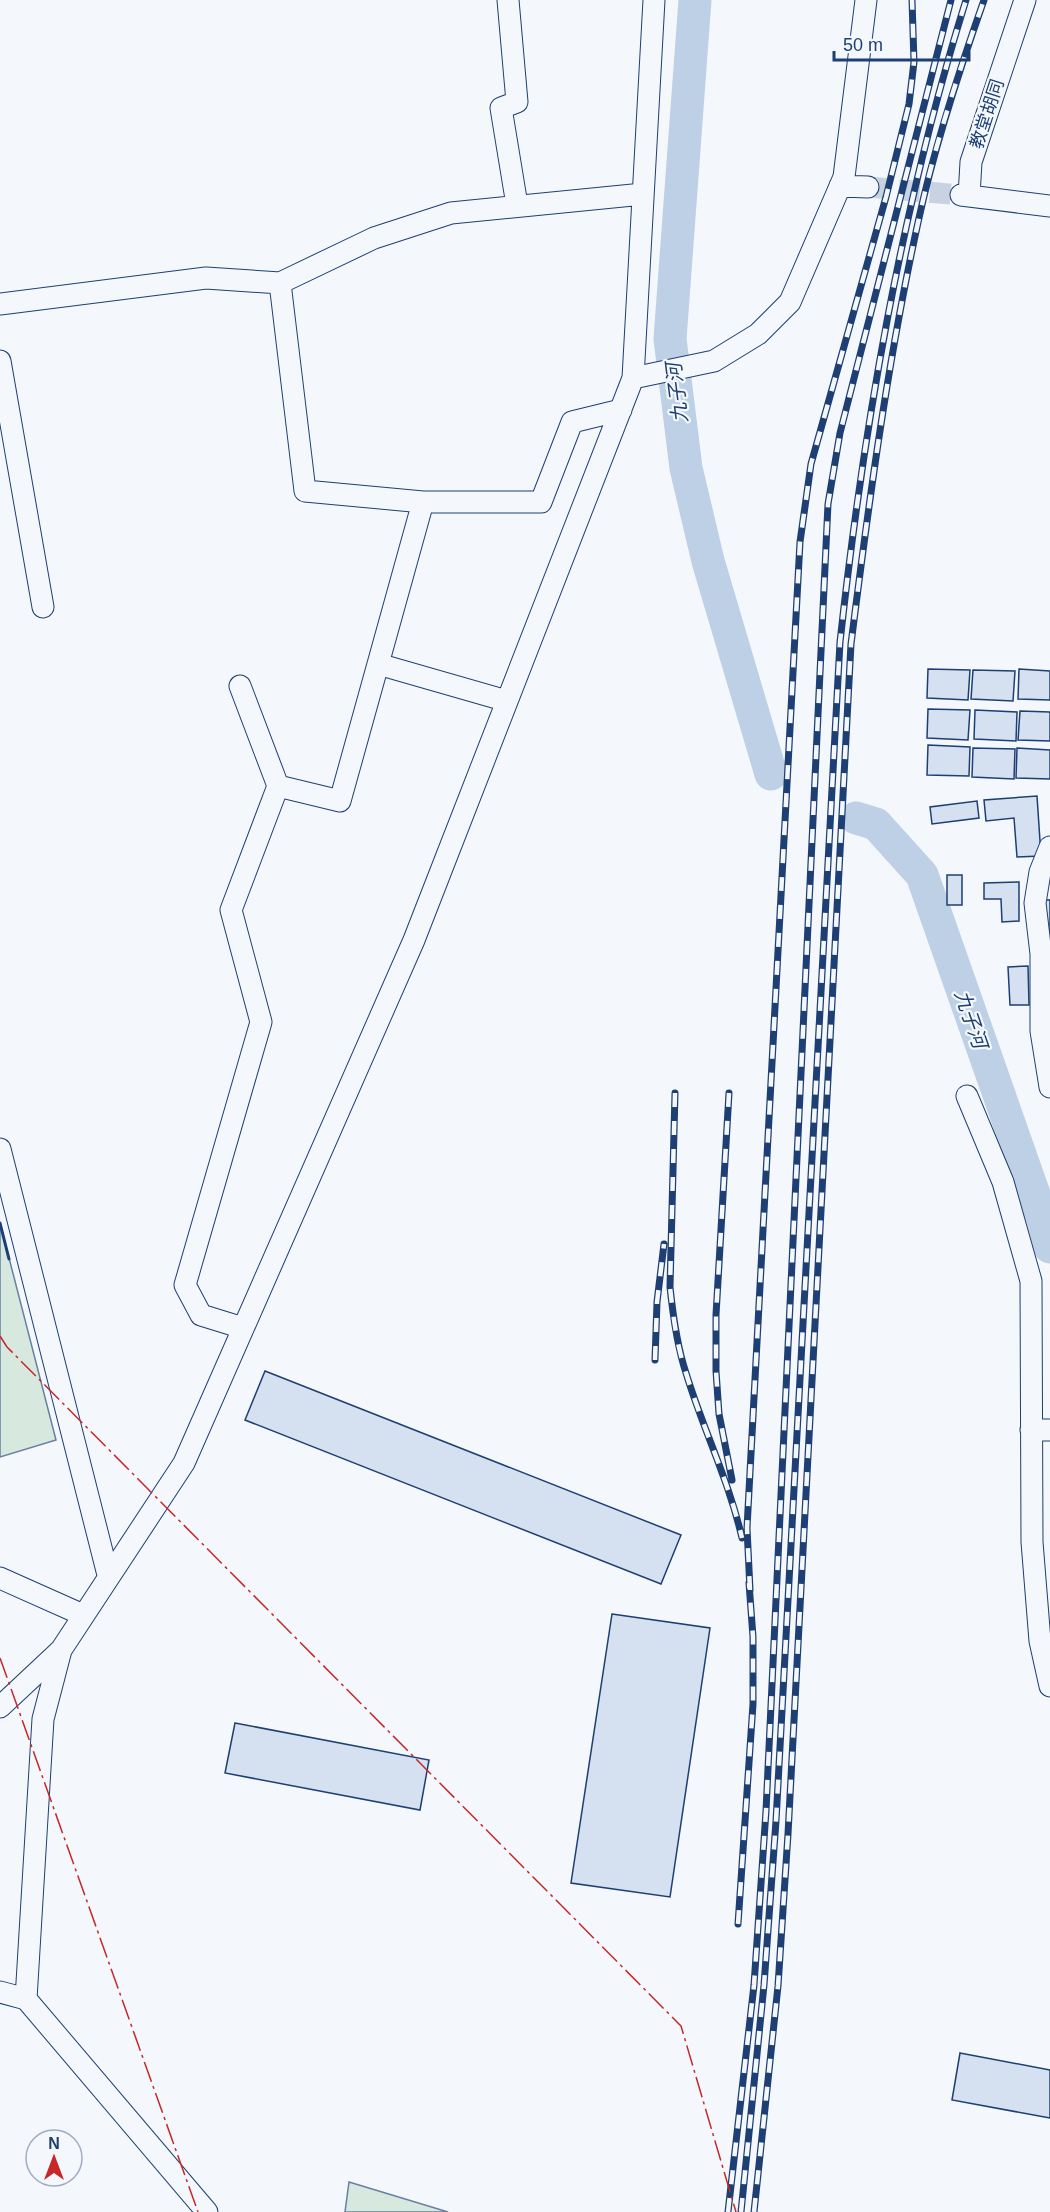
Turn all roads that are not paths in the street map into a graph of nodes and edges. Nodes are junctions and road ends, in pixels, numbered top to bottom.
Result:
1 (508, 0) edge
2 (654, 0) edge
3 (866, 0) edge
4 (1025, 0) edge
5 (840, 186) junction
6 (868, 187) tunnel mouth
7 (643, 194) junction
8 (518, 205) junction
9 (1050, 206) edge
10 (280, 284) junction
11 (0, 303) edge
12 (0, 361) edge
13 (634, 378) junction
14 (621, 410) junction
15 (423, 502) junction
16 (43, 607) dead end
17 (378, 664) junction
18 (240, 686) dead end
19 (507, 701) junction
20 (278, 786) junction
21 (1050, 847) edge
22 (1050, 1087) edge
23 (967, 1096) dead end
24 (0, 1149) edge
25 (243, 1328) junction
26 (1041, 1430) edge
27 (108, 1575) junction
28 (0, 1578) edge
29 (83, 1615) junction
30 (61, 1650) junction
31 (1050, 1686) edge
32 (0, 1707) edge
33 (0, 1992) edge
34 (26, 1999) junction
35 (207, 2212) edge

1 - 8 street
2 - 7 street
3 - 5 street
4 - 9 street, 教堂胡同
5 - 6 street
5 - 13 street
7 - 8 street
7 - 13 street
8 - 10 street
10 - 11 street
10 - 15 street
12 - 16 street
13 - 14 street
14 - 15 street
14 - 19 street
15 - 17 street
17 - 19 street
17 - 20 street
18 - 20 street
19 - 25 street
20 - 25 street
21 - 22 street
23 - 26 street
24 - 27 street
25 - 27 street
26 - 31 street
27 - 29 street
28 - 29 street
29 - 30 street
30 - 32 street
30 - 34 street
33 - 34 street
34 - 35 street

